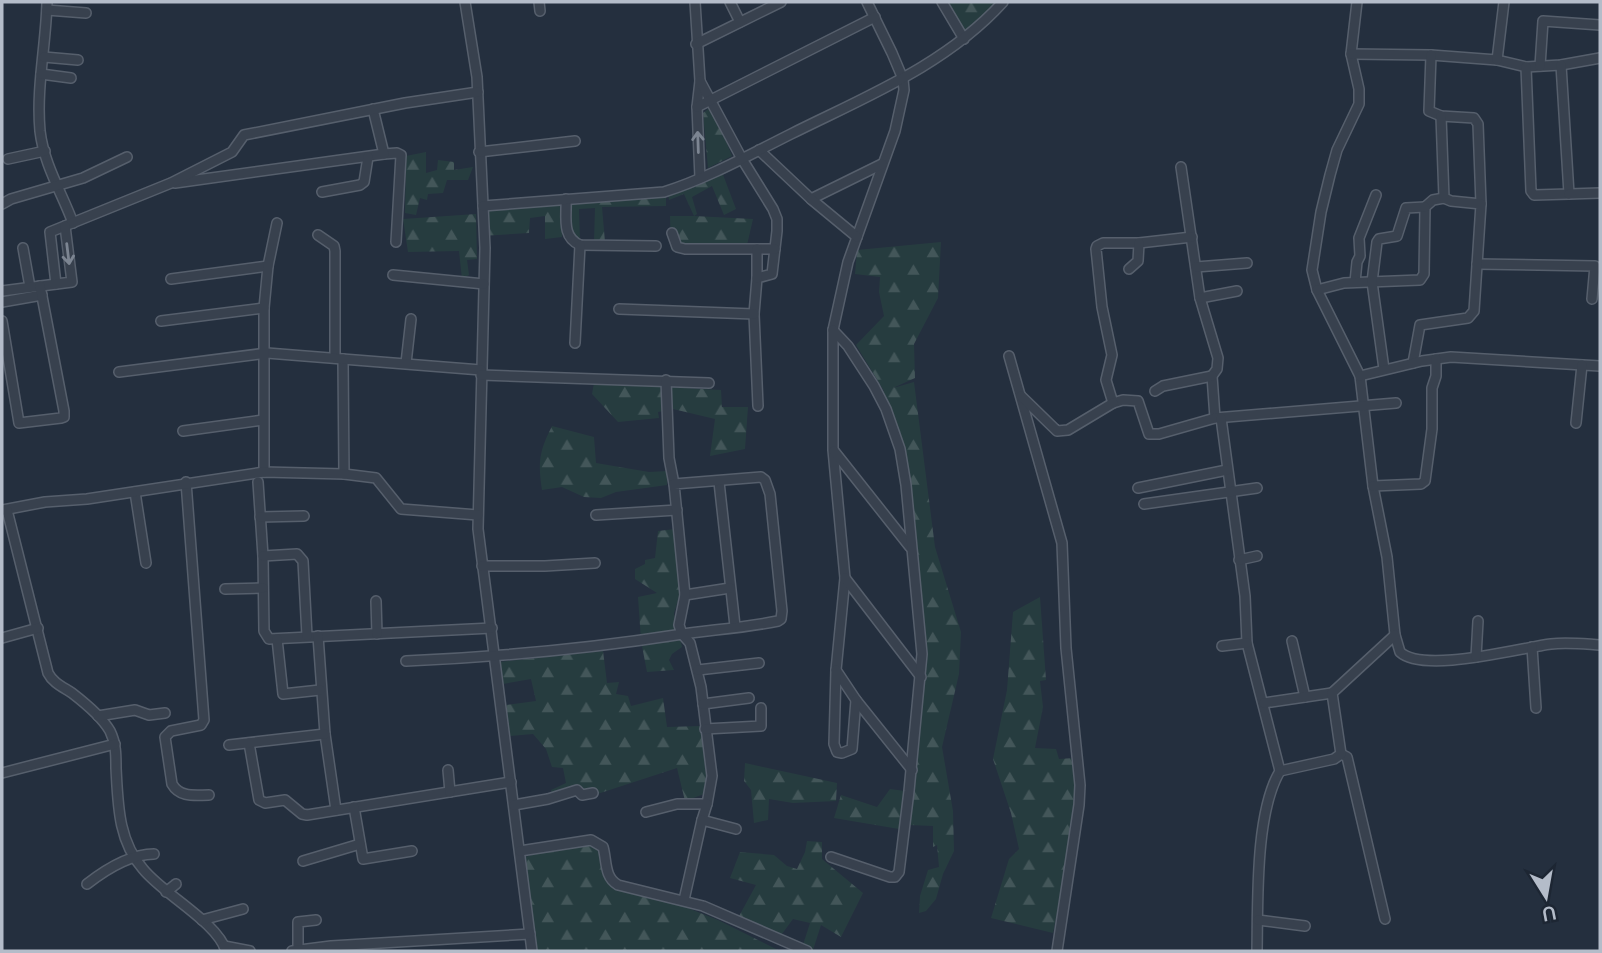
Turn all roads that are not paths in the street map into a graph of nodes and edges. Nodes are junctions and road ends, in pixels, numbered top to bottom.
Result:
1 (465, 2) edge
2 (695, 2) edge
3 (730, 2) edge
4 (781, 2) edge
5 (867, 2) edge
6 (942, 2) edge
7 (1003, 2) edge
8 (1357, 2) edge
9 (1504, 2) edge
10 (47, 6) edge
11 (86, 13) dead end
12 (875, 17) junction
13 (740, 22) junction
14 (1600, 25) edge
15 (964, 40) junction
16 (696, 44) junction
17 (1351, 54) junction
18 (1431, 55) junction
19 (44, 57) junction
20 (1600, 58) edge
21 (78, 60) dead end
22 (1497, 60) junction
23 (1561, 65) junction
24 (1541, 66) junction
25 (1526, 67) junction
26 (41, 74) junction
27 (71, 78) dead end
28 (903, 79) junction
29 (699, 81) junction
30 (478, 92) junction
31 (711, 100) junction
32 (697, 107) junction
33 (373, 109) junction
34 (1441, 116) junction
35 (575, 141) dead end
36 (759, 150) junction
37 (45, 151) junction
38 (479, 152) junction
39 (384, 154) junction
40 (127, 157) dead end
41 (368, 157) junction
42 (8, 159) dead end
43 (742, 159) junction
44 (882, 164) junction
45 (1181, 167) dead end
46 (700, 178) junction
47 (171, 183) junction
48 (55, 186) junction
49 (322, 192) dead end
50 (1600, 193) edge
51 (1569, 194) junction
52 (1376, 195) dead end
53 (1444, 198) junction
54 (566, 199) junction
55 (811, 199) junction
56 (2, 204) edge
57 (1480, 204) junction
58 (482, 206) junction
59 (1425, 206) junction
60 (277, 223) dead end
61 (69, 225) junction
62 (672, 233) dead end
63 (318, 235) dead end
64 (857, 237) junction
65 (1192, 237) junction
66 (396, 242) dead end
67 (1139, 243) junction
68 (580, 245) junction
69 (656, 246) dead end
70 (23, 248) dead end
71 (757, 249) junction
72 (775, 249) junction
73 (1247, 263) dead end
74 (1477, 264) junction
75 (268, 267) junction
76 (1196, 267) junction
77 (1129, 269) dead end
78 (393, 275) dead end
79 (757, 278) junction
80 (171, 279) dead end
81 (1355, 282) junction
82 (1372, 282) junction
83 (56, 284) junction
84 (484, 284) junction
85 (37, 289) junction
86 (1317, 290) junction
87 (2, 291) edge
88 (1237, 291) dead end
89 (1200, 298) junction
90 (1591, 299) dead end
91 (2, 302) edge
92 (264, 308) junction
93 (619, 309) dead end
94 (754, 314) junction
95 (411, 319) dead end
96 (2, 321) edge
97 (161, 321) dead end
98 (834, 330) junction
99 (575, 343) dead end
100 (262, 354) junction
101 (1009, 356) dead end
102 (339, 359) junction
103 (1436, 359) junction
104 (406, 363) junction
105 (1413, 363) junction
106 (1582, 365) junction
107 (1600, 366) edge
108 (1384, 369) junction
109 (119, 372) dead end
110 (481, 372) junction
111 (1212, 376) junction
112 (1360, 376) junction
113 (666, 380) junction
114 (709, 383) dead end
115 (1155, 391) dead end
116 (1019, 394) junction
117 (1114, 403) junction
118 (1396, 403) dead end
119 (758, 406) dead end
120 (1363, 406) junction
121 (1218, 418) junction
122 (264, 420) junction
123 (1576, 423) dead end
124 (183, 431) dead end
125 (833, 450) junction
126 (1227, 470) junction
127 (264, 471) junction
128 (344, 474) junction
129 (186, 482) junction
130 (258, 482) dead end
131 (719, 482) junction
132 (674, 484) junction
133 (1373, 486) junction
134 (1138, 488) dead end
135 (1257, 488) dead end
136 (135, 492) junction
137 (1231, 492) junction
138 (1144, 504) dead end
139 (4, 510) edge
140 (677, 510) junction
141 (478, 515) junction
142 (596, 515) dead end
143 (304, 516) dead end
144 (260, 517) junction
145 (910, 547) junction
146 (264, 556) junction
147 (1257, 556) dead end
148 (1239, 560) junction
149 (146, 562) dead end
150 (595, 563) dead end
151 (482, 566) junction
152 (845, 578) junction
153 (263, 588) junction
154 (730, 588) junction
155 (225, 589) dead end
156 (685, 595) junction
157 (376, 601) dead end
158 (1478, 621) dead end
159 (735, 626) junction
160 (38, 628) junction
161 (492, 628) junction
162 (377, 634) junction
163 (679, 635) junction
164 (1395, 635) junction
165 (307, 636) junction
166 (318, 636) junction
167 (2, 638) edge
168 (277, 639) junction
169 (1292, 640) dead end
170 (1247, 643) junction
171 (1600, 645) edge
172 (1222, 646) dead end
173 (1532, 647) junction
174 (495, 657) junction
175 (1476, 657) junction
176 (406, 661) dead end
177 (759, 663) dead end
178 (698, 670) junction
179 (836, 670) junction
180 (921, 677) junction
181 (320, 690) junction
182 (1332, 693) junction
183 (1305, 697) junction
184 (749, 698) dead end
185 (856, 700) junction
186 (1265, 703) junction
187 (703, 704) junction
188 (761, 708) dead end
189 (1536, 708) dead end
190 (165, 713) dead end
191 (98, 716) junction
192 (705, 729) junction
193 (324, 734) junction
194 (249, 743) junction
195 (114, 744) junction
196 (229, 745) dead end
197 (1341, 754) junction
198 (912, 770) junction
199 (448, 771) dead end
200 (1280, 771) junction
201 (2, 773) edge
202 (511, 782) junction
203 (450, 792) junction
204 (593, 793) dead end
205 (209, 795) dead end
206 (706, 804) junction
207 (514, 805) junction
208 (354, 807) junction
209 (337, 810) junction
210 (646, 812) dead end
211 (702, 820) junction
212 (736, 829) dead end
213 (359, 844) junction
214 (412, 851) dead end
215 (520, 851) junction
216 (154, 854) dead end
217 (831, 857) dead end
218 (134, 858) junction
219 (303, 861) dead end
220 (87, 884) dead end
221 (176, 884) dead end
222 (166, 892) junction
223 (684, 900) junction
224 (243, 909) dead end
225 (1385, 919) dead end
226 (202, 920) junction
227 (316, 920) dead end
228 (1258, 920) junction
229 (1305, 926) dead end
230 (530, 934) junction
231 (225, 949) edge
232 (250, 951) edge
233 (295, 951) edge
234 (532, 951) edge
235 (807, 951) edge
236 (1057, 951) edge
237 (1257, 951) edge

1 - 30 street
2 - 16 street
3 - 13 street
4 - 13 street
5 - 12 street
6 - 15 street
7 - 15 street
8 - 17 street
9 - 22 street
10 - 11 street
10 - 19 street
12 - 28 street
12 - 31 street
13 - 16 street
14 - 24 street
15 - 28 street
16 - 29 street
17 - 18 street
17 - 86 street
18 - 22 street
18 - 34 street
19 - 21 street
19 - 26 street
20 - 23 street
22 - 25 street
23 - 24 street
23 - 51 street
24 - 25 street
25 - 51 street
26 - 27 street
26 - 37 street
28 - 36 street
28 - 44 street
29 - 31 street
29 - 32 street
30 - 33 street
30 - 38 street
31 - 32 street
31 - 43 street
46 -> 32 street
33 - 39 street
33 - 47 street
34 - 53 street
34 - 57 street
35 - 38 street
36 - 43 street
36 - 55 street
37 - 42 street
37 - 48 street
38 - 58 street
39 - 41 street
39 - 66 street
40 - 48 street
41 - 47 street
41 - 49 street
43 - 46 street
43 - 72 street
44 - 55 street
44 - 64 street
45 - 65 street
46 - 54 street
47 - 61 street
48 - 56 street
48 - 61 street
50 - 51 street
52 - 81 street
53 - 57 street
53 - 59 street
54 - 58 street
54 - 68 street
55 - 64 street
57 - 74 street
58 - 84 street
59 - 82 street
59 - 82 street
60 - 75 street
61 - 83 street
61 -> 83 street
62 - 71 street
63 - 102 street
64 - 98 street
65 - 67 street
65 - 76 street
67 - 77 street
67 - 117 street
68 - 69 street
68 - 99 street
70 - 85 street
71 - 72 street
71 - 79 street
72 - 79 street
73 - 76 street
74 - 90 street
74 - 105 street
75 - 80 street
75 - 92 street
76 - 89 street
78 - 84 street
79 - 94 street
81 - 82 street
81 - 86 street
82 - 108 street
83 - 85 street
84 - 110 street
85 - 87 street
85 - 91 street
85 - 96 street
86 - 112 street
88 - 89 street
89 - 111 street
92 - 97 street
92 - 100 street
93 - 94 street
94 - 119 street
95 - 104 street
98 - 125 street
98 - 145 street
100 - 102 street
100 - 109 street
100 - 122 street
101 - 116 street
102 - 104 street
102 - 128 street
103 - 105 street
103 - 106 street
103 - 133 street
104 - 110 street
105 - 108 street
106 - 107 street
106 - 123 street
108 - 112 street
110 - 113 street
110 - 141 street
111 - 115 street
111 - 121 street
112 - 120 street
113 - 114 street
113 - 132 street
116 - 117 street
116 - 236 street
117 - 121 street
118 - 120 street
120 - 121 street
120 - 133 street
121 - 126 street
122 - 124 street
122 - 127 street
125 - 145 street
125 - 152 street
126 - 134 street
126 - 137 street
127 - 128 street
127 - 129 street
128 - 141 street
129 - 136 street
129 - 205 street
130 - 144 street
131 - 132 street
131 - 154 street
131 - 159 street
132 - 140 street
133 - 164 street
135 - 137 street
136 - 139 street
136 - 149 street
137 - 138 street
137 - 148 street
139 - 160 street
140 - 142 street
140 - 156 street
141 - 151 street
143 - 144 street
144 - 146 street
145 - 180 street
146 - 153 street
146 - 165 street
147 - 148 street
148 - 170 street
150 - 151 street
151 - 161 street
152 - 179 street
152 - 180 street
153 - 155 street
153 - 168 street
154 - 156 street
154 - 159 street
156 - 163 street
157 - 162 street
158 - 175 street
159 - 163 street
160 - 167 street
160 - 191 street
161 - 162 street
161 - 174 street
162 - 166 street
163 - 174 street
163 - 178 street
164 - 175 street
164 - 182 street
165 - 166 street
165 - 168 street
166 - 181 street
168 - 181 street
169 - 183 street
170 - 172 street
170 - 186 street
171 - 173 street
173 - 175 street
173 - 189 street
174 - 176 street
174 - 202 street
177 - 178 street
178 - 187 street
179 - 185 street
179 - 185 street
180 - 198 street
181 - 193 street
182 - 183 street
182 - 197 street
183 - 186 street
184 - 187 street
185 - 198 street
186 - 200 street
187 - 192 street
188 - 192 street
190 - 191 street
191 - 195 street
192 - 206 street
193 - 194 street
193 - 209 street
194 - 196 street
194 - 209 street
195 - 201 street
195 - 218 street
197 - 200 street
197 - 225 street
198 - 217 street
199 - 203 street
200 - 228 street
202 - 203 street
202 - 207 street
203 - 208 street
204 - 207 street
206 - 210 street
206 - 211 street
207 - 215 street
208 - 209 street
208 - 213 street
211 - 212 street
211 - 223 street
213 - 214 street
213 - 219 street
215 - 223 street
215 - 230 street
216 - 218 street
218 - 220 street
218 - 222 street
221 - 222 street
222 - 226 street
223 - 235 street
224 - 226 street
226 - 231 street
227 - 233 street
228 - 229 street
228 - 237 street
230 - 233 street
230 - 234 street
231 - 232 street

